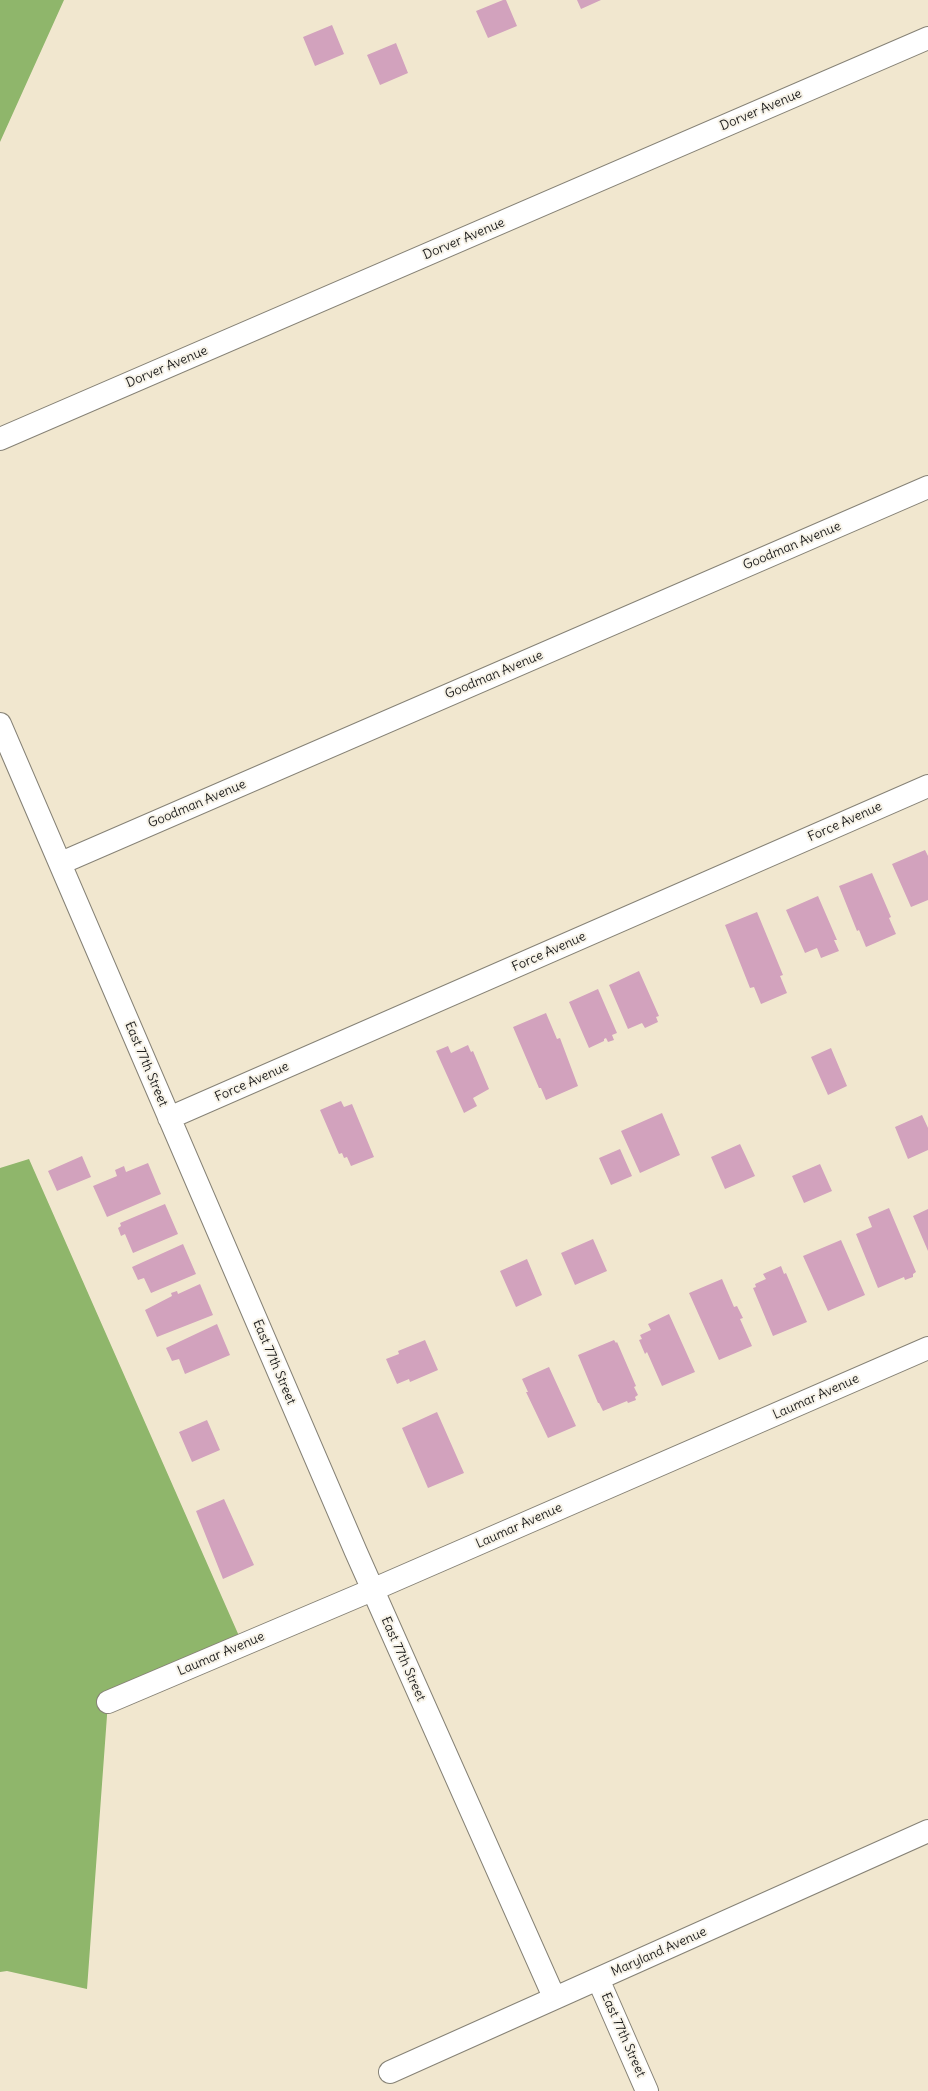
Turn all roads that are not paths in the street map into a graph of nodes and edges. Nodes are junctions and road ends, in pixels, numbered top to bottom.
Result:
1 (928, 38) edge
2 (0, 439) edge
3 (928, 487) edge
4 (0, 724) edge
5 (928, 786) edge
6 (61, 863) junction
7 (169, 1118) junction
8 (928, 1348) edge
9 (372, 1590) junction
10 (108, 1702) dead end
11 (928, 1831) edge
12 (598, 1979) junction
13 (554, 1997) junction
14 (390, 2072) dead end
15 (647, 2091) edge

1 - 2 street, Dorver Avenue
3 - 6 street, Goodman Avenue
4 - 6 street, East 77th Street
5 - 7 street, Force Avenue
6 - 7 street, East 77th Street
7 - 9 street, East 77th Street
8 - 9 street, Laumar Avenue
9 - 10 street, Laumar Avenue
9 - 13 street, East 77th Street
11 - 12 street, Maryland Avenue
12 - 13 street, Maryland Avenue
12 - 15 street, East 77th Street
13 - 14 street, Maryland Avenue

